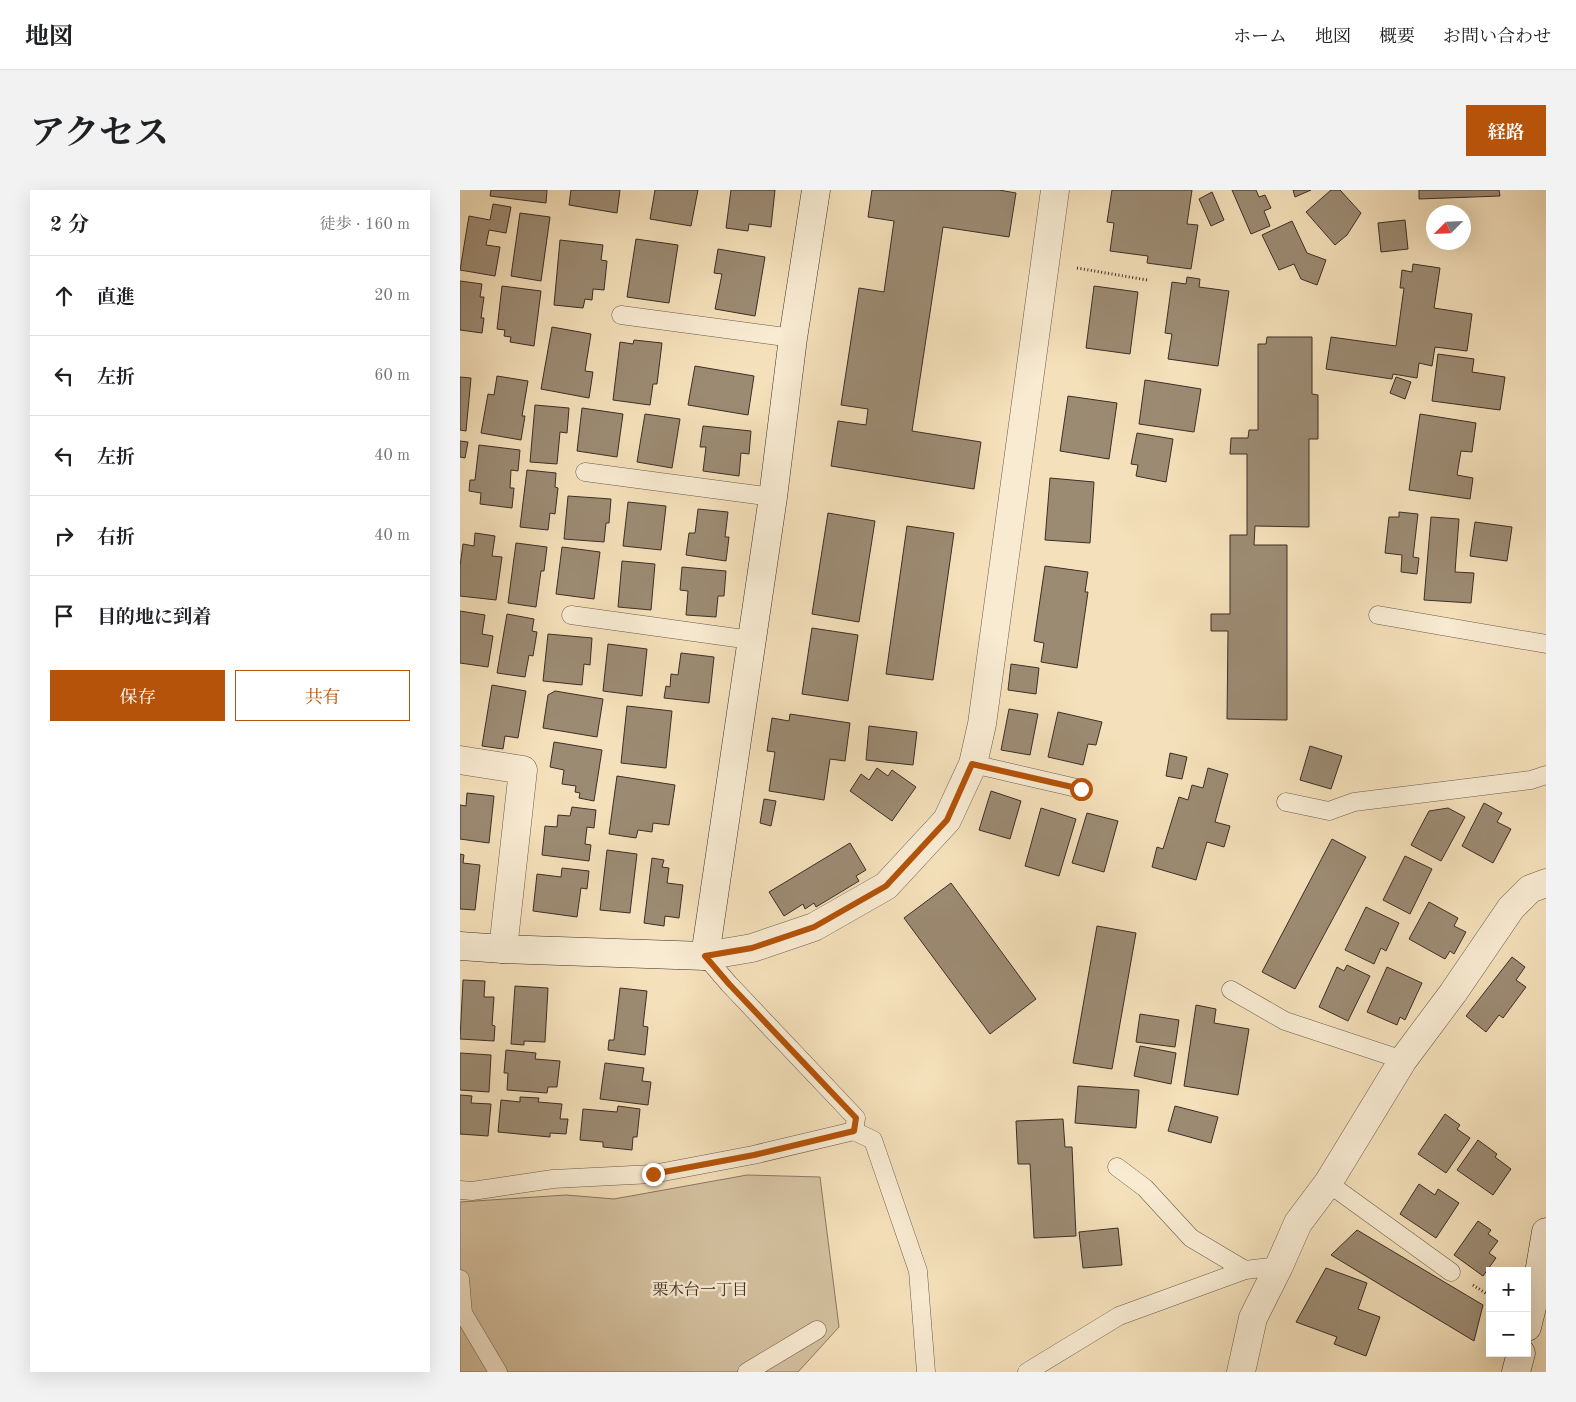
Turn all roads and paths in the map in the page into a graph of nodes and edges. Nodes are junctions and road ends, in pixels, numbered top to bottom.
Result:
1 (816, 190) edge
2 (1055, 190) edge
3 (1044, 263) junction
4 (1148, 280) dead end
5 (621, 315) dead end
6 (793, 338) junction
7 (585, 472) dead end
8 (773, 498) junction
9 (571, 615) dead end
10 (1378, 615) dead end
11 (751, 640) junction
12 (1546, 644) edge
13 (460, 760) edge
14 (972, 764) junction
15 (1546, 775) edge
16 (1081, 789) dead end
17 (1286, 802) dead end
18 (1546, 883) edge
19 (460, 946) edge
20 (503, 949) junction
21 (705, 956) junction
22 (1231, 990) dead end
23 (1403, 1060) junction
24 (854, 1131) junction
25 (1117, 1166) dead end
26 (1328, 1183) junction
27 (460, 1190) edge
28 (1546, 1234) edge
29 (1279, 1266) junction
30 (1245, 1270) junction
31 (1451, 1272) dead end
32 (460, 1279) edge
33 (1531, 1312) edge
34 (817, 1330) dead end
35 (1520, 1357) edge
36 (498, 1372) edge
37 (747, 1372) edge
38 (926, 1372) edge
39 (1028, 1372) edge
40 (1241, 1372) edge
41 (1516, 1372) edge

1 - 6 street
2 - 3 street
3 - 4 path
3 - 14 street
5 - 6 lane
6 - 8 street
7 - 8 lane
8 - 11 street
9 - 11 lane
10 - 12 lane
11 - 21 street
13 - 20 street
14 - 16 lane
14 - 21 street
15 - 17 lane
18 - 23 street
19 - 20 street
20 - 21 street
21 - 24 lane
22 - 23 lane
23 - 26 street
24 - 27 lane
24 - 38 lane
25 - 30 lane
26 - 29 street
26 - 31 lane
28 - 33 street
29 - 30 lane
29 - 40 street
30 - 39 lane
32 - 36 lane
34 - 37 lane
35 - 41 street

